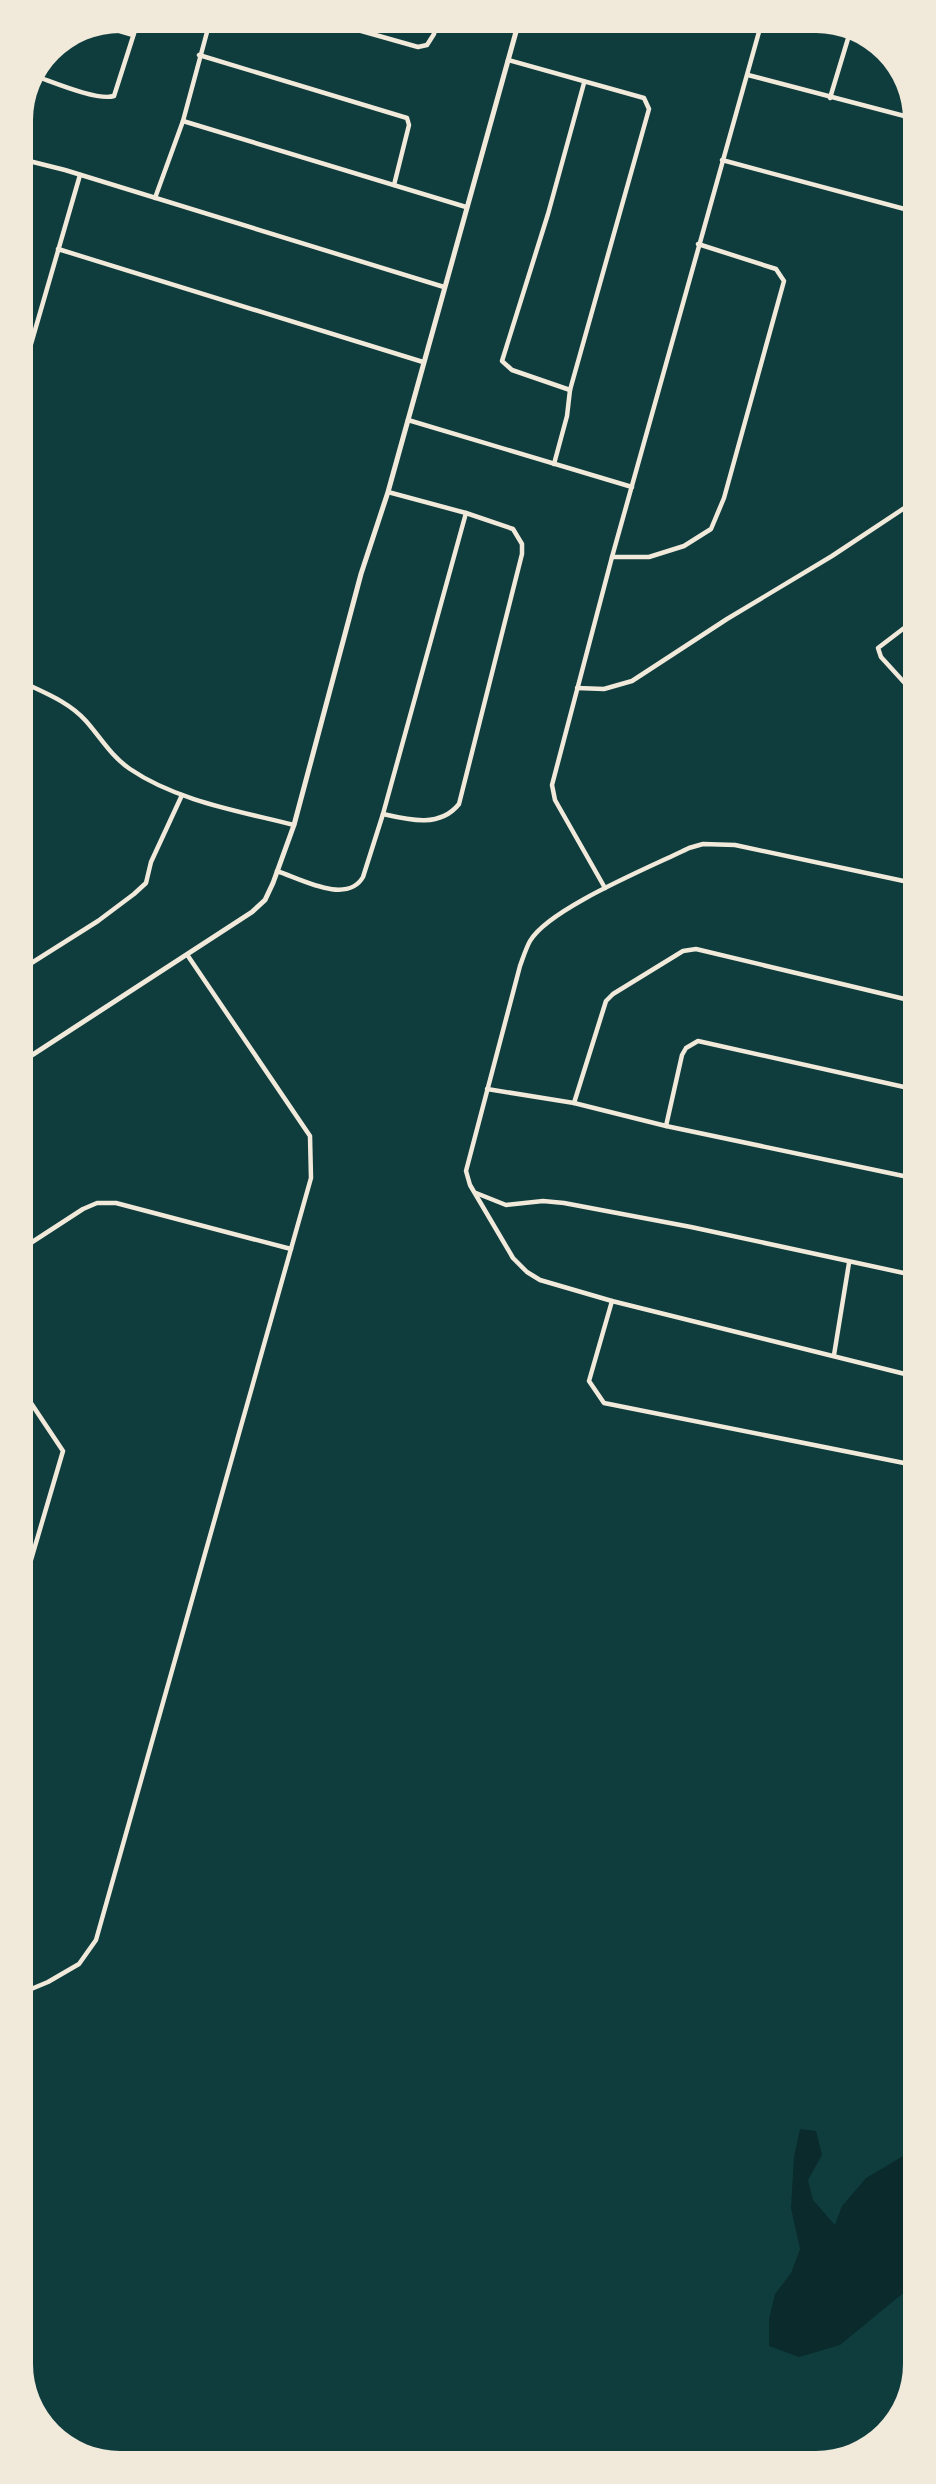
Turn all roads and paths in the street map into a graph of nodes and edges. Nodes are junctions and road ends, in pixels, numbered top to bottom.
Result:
1 (124, 33) edge
2 (134, 33) edge
3 (206, 33) edge
4 (368, 33) edge
5 (432, 33) edge
6 (516, 33) edge
7 (759, 33) edge
8 (133, 36) junction
9 (848, 40) edge
10 (199, 55) junction
11 (508, 60) junction
12 (748, 75) junction
13 (44, 79) edge
14 (584, 83) junction
15 (830, 98) junction
16 (903, 116) edge
17 (183, 121) junction
18 (722, 160) junction
19 (33, 162) edge
20 (80, 176) junction
21 (394, 184) junction
22 (155, 198) junction
23 (466, 207) junction
24 (903, 209) edge
25 (698, 244) junction
26 (58, 249) junction
27 (444, 288) junction
28 (33, 336) edge
29 (423, 362) junction
30 (570, 390) junction
31 (408, 419) junction
32 (554, 464) junction
33 (632, 486) junction
34 (388, 492) junction
35 (903, 509) edge
36 (466, 513) junction
37 (612, 556) junction
38 (903, 629) edge
39 (903, 681) edge
40 (33, 687) edge
41 (577, 688) junction
42 (182, 795) junction
43 (383, 814) junction
44 (294, 825) junction
45 (277, 871) junction
46 (903, 881) edge
47 (605, 888) junction
48 (188, 956) junction
49 (33, 962) edge
50 (903, 998) edge
51 (33, 1054) edge
52 (903, 1087) edge
53 (487, 1089) junction
54 (574, 1102) junction
55 (666, 1126) junction
56 (903, 1176) edge
57 (476, 1193) junction
58 (33, 1242) edge
59 (291, 1250) junction
60 (849, 1263) junction
61 (903, 1273) edge
62 (612, 1301) junction
63 (834, 1355) junction
64 (903, 1373) edge
65 (33, 1406) edge
66 (903, 1463) edge
67 (33, 1553) edge
68 (33, 1988) edge

1 - 8 street
2 - 8 street
3 - 10 street
4 - 5 street
6 - 11 street
7 - 12 street
8 - 13 street
9 - 15 street
10 - 17 street
10 - 21 street
11 - 14 street
11 - 23 street
12 - 15 street
12 - 18 street
14 - 30 street
14 - 30 street
15 - 16 street
17 - 21 street
17 - 22 street
18 - 24 street
18 - 25 street
19 - 20 street
20 - 22 street
20 - 26 street
21 - 23 street
22 - 27 street
23 - 27 street
25 - 33 street
25 - 37 street
26 - 28 street
26 - 29 street
27 - 29 street
29 - 31 street
30 - 32 street
31 - 32 street
31 - 34 street
32 - 33 street
33 - 37 street
34 - 36 street
34 - 44 street
35 - 41 street
36 - 43 street
36 - 43 street
37 - 41 street
38 - 39 street
40 - 42 street
41 - 47 street
42 - 44 street
42 - 49 street
43 - 45 street
44 - 45 street
45 - 48 street
46 - 47 street
47 - 53 street
48 - 51 street
48 - 59 street
50 - 54 street
52 - 55 street
53 - 54 street
53 - 57 street
54 - 55 street
55 - 56 street
57 - 60 street
57 - 62 street
58 - 59 street
59 - 68 street
60 - 61 street
60 - 63 street
62 - 63 street
62 - 66 street
63 - 64 street
65 - 67 street

